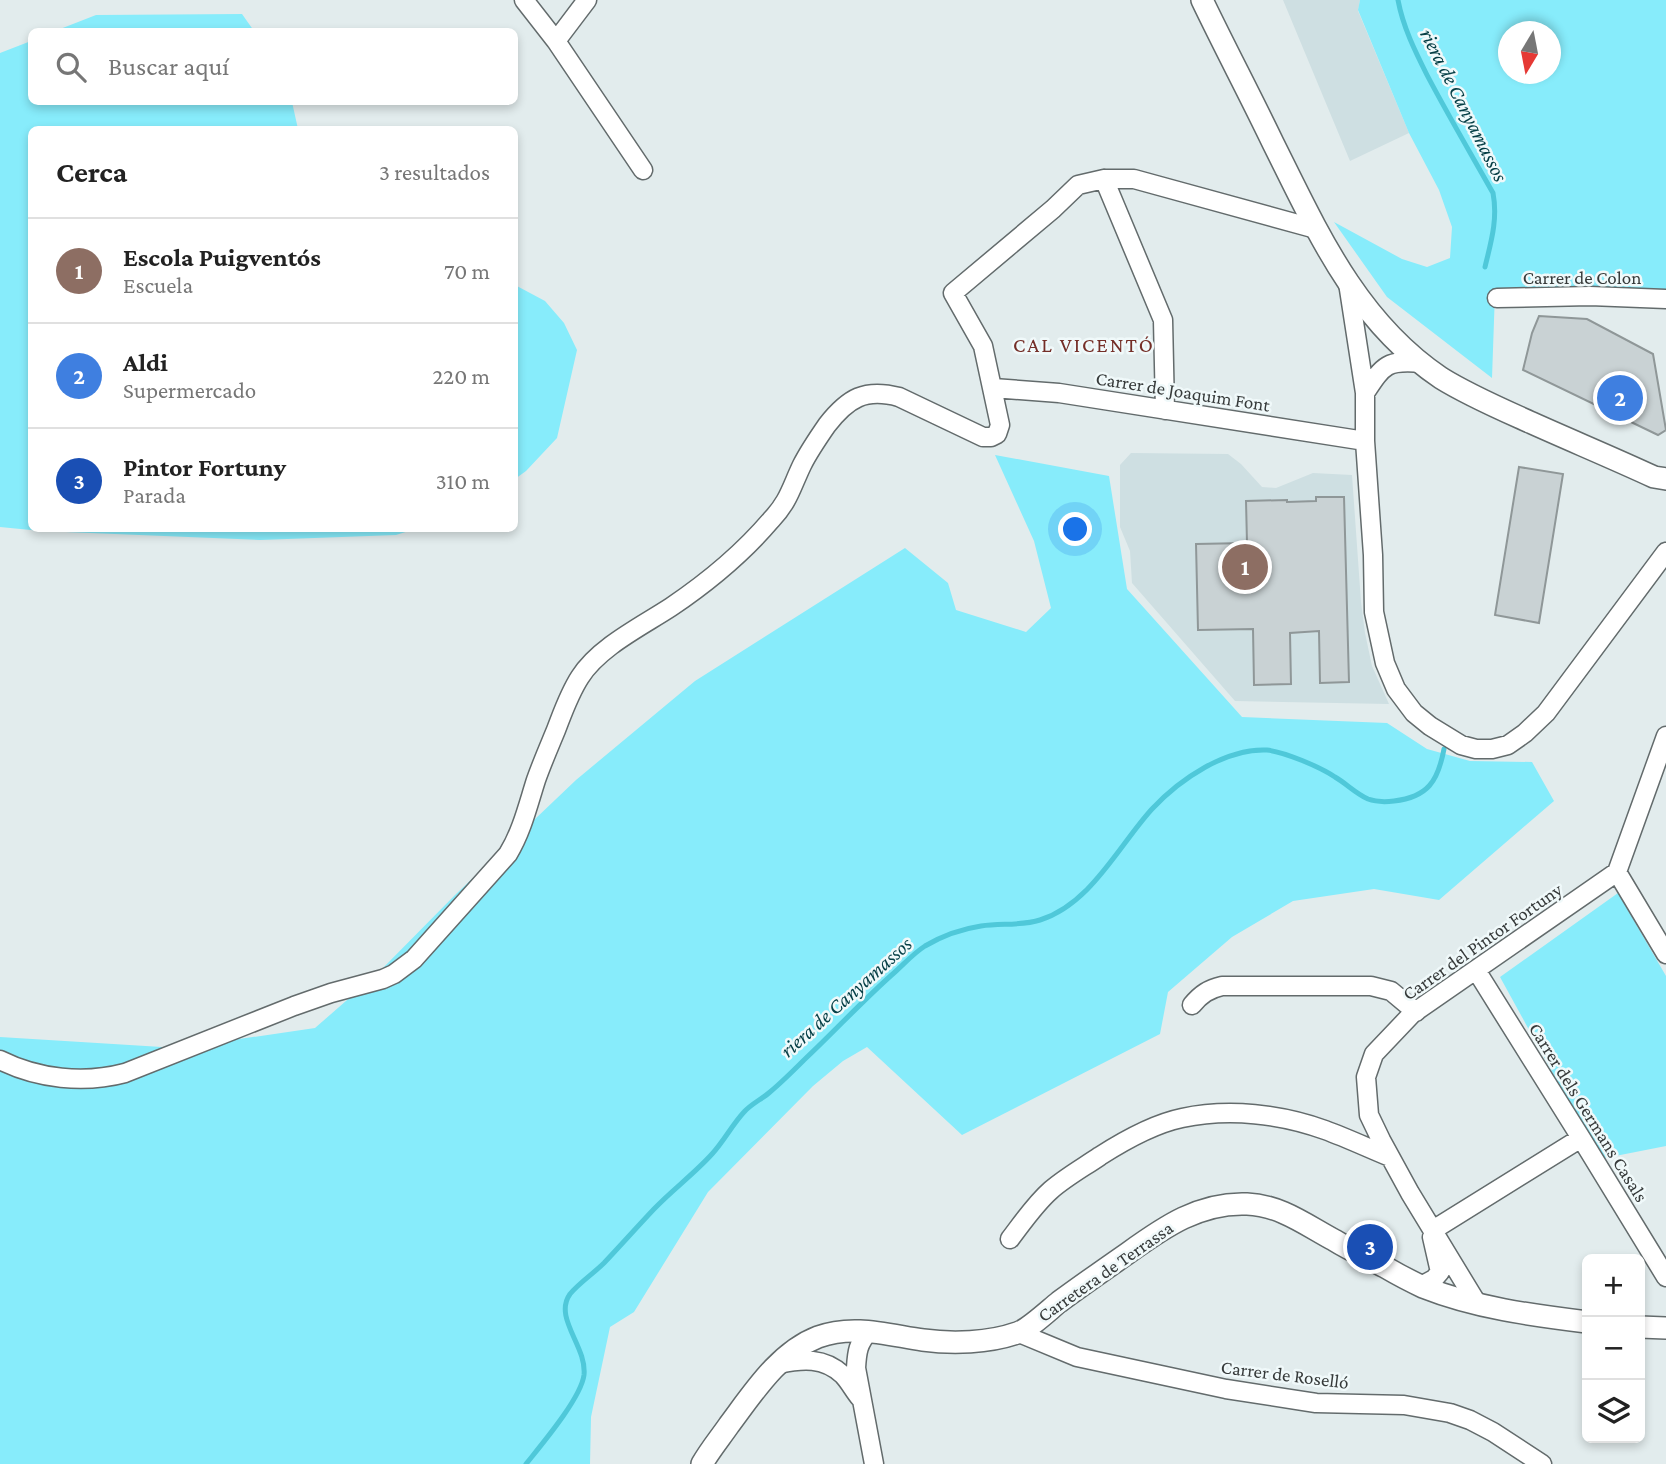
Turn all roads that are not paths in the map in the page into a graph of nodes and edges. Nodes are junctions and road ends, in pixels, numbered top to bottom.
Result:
1 (524, 0) edge
2 (587, 0) edge
3 (1202, 0) edge
4 (556, 41) junction
5 (643, 170) dead end
6 (1104, 178) junction
7 (1316, 229) junction
8 (1348, 283) junction
9 (1497, 298) dead end
10 (1666, 299) edge
11 (1422, 363) junction
12 (993, 388) junction
13 (1366, 393) junction
14 (1166, 410) junction
15 (1366, 440) junction
16 (1662, 482) edge
17 (1666, 552) edge
18 (1666, 736) edge
19 (1617, 872) junction
20 (1666, 954) edge
21 (1476, 970) junction
22 (1192, 1005) dead end
23 (1416, 1012) junction
24 (0, 1060) edge
25 (1581, 1138) junction
26 (1390, 1157) junction
27 (1430, 1225) junction
28 (1010, 1239) dead end
29 (1666, 1277) edge
30 (1421, 1286) junction
31 (1478, 1305) junction
32 (1582, 1321) edge
33 (1645, 1327) edge
34 (1666, 1328) edge
35 (869, 1331) junction
36 (1019, 1333) junction
37 (779, 1364) junction
38 (862, 1400) junction
39 (1539, 1463) edge
40 (702, 1464) edge
41 (874, 1464) edge

1 - 4 street
2 - 4 street
3 - 7 street
4 - 5 street
6 - 7 street
6 - 12 street
6 - 14 street
7 - 8 street
8 - 11 street
8 - 13 street
9 - 10 street, Carrer de Colon
11 - 13 street
11 - 16 street
12 - 14 street, Carrer de Joaquim Font
12 - 24 street
13 - 15 street
14 - 15 street, Carrer de Joaquim Font
15 - 17 street
18 - 19 street
19 - 20 street
19 - 21 street, Carrer del Pintor Fortuny
21 - 23 street, Carrer del Pintor Fortuny
21 - 25 street, Carrer dels Germans Casals
22 - 23 street
23 - 26 street, Carrer del Pintor Fortuny
25 - 27 street
25 - 29 street, Carrer dels Germans Casals
26 - 27 street, Carrer del Pintor Fortuny
26 - 28 street
27 - 30 street, Carrer del Pintor Fortuny
27 - 31 street, Carrer del Pintor Fortuny
30 - 31 street, Carretera de Terrassa
30 - 36 street, Carretera de Terrassa
31 - 32 street, Carretera de Terrassa
33 - 34 street
35 - 36 street, Carretera de Terrassa
35 - 37 street, Carretera de Terrassa
35 - 38 street
36 - 39 street, Carrer de Roselló
37 - 38 street
37 - 40 street, Carretera de Terrassa
38 - 41 street

